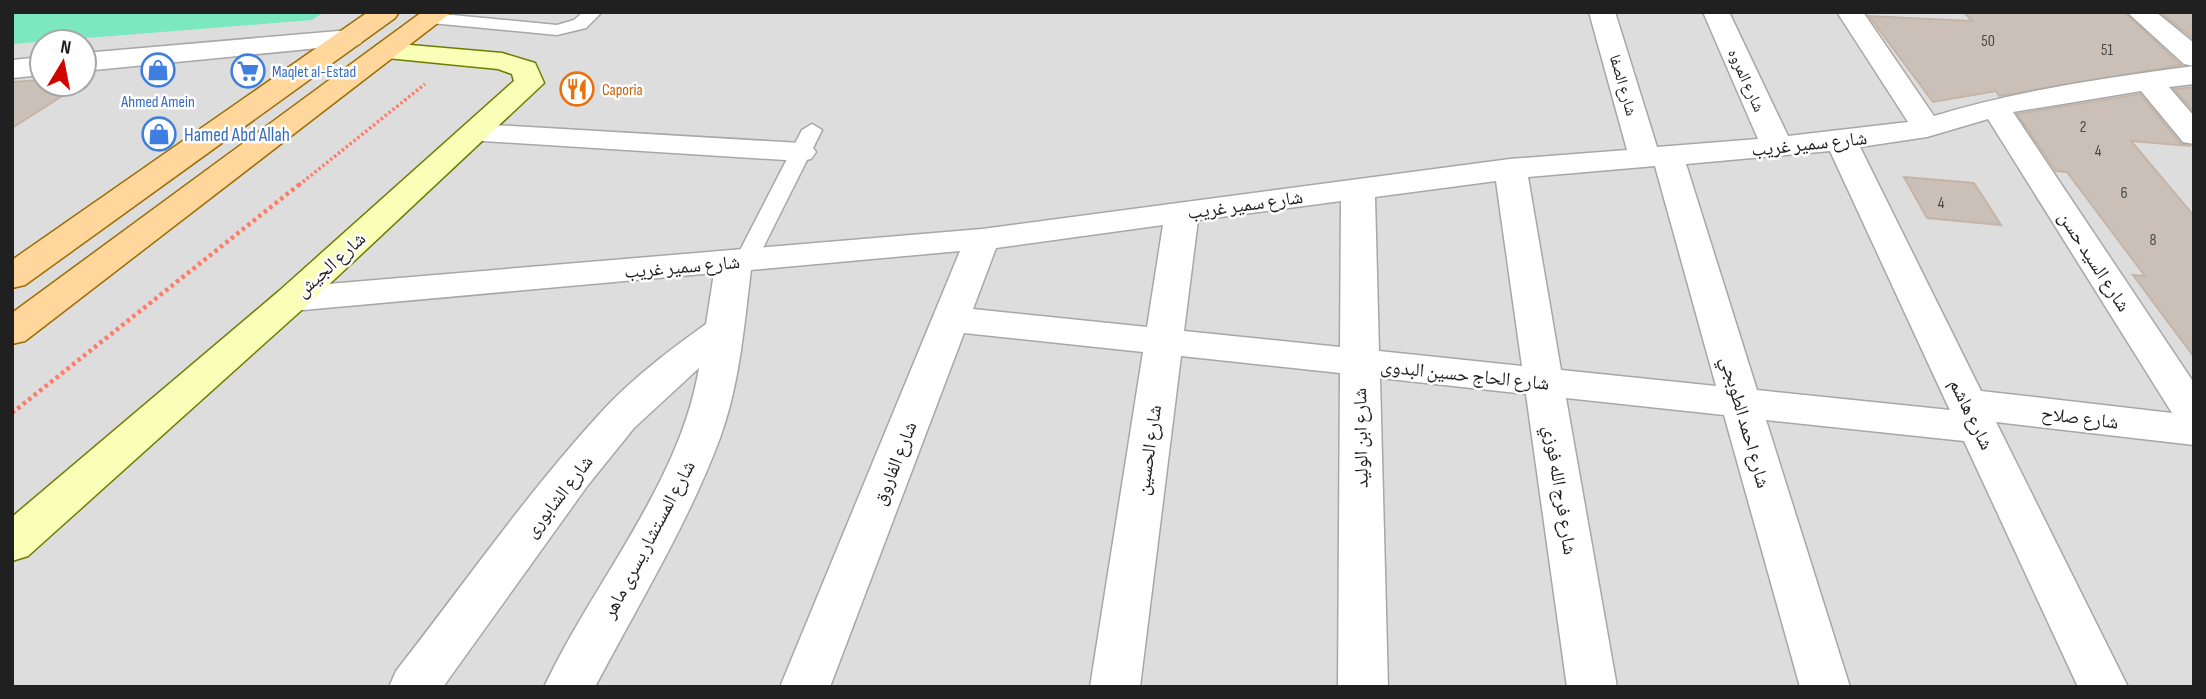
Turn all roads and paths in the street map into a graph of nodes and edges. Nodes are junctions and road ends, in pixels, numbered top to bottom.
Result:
1 (386, 12) edge
2 (594, 12) edge
3 (1602, 12) edge
4 (1716, 12) edge
5 (1850, 12) edge
6 (2140, 12) edge
7 (435, 15) edge
8 (350, 38) junction
9 (387, 51) junction
10 (458, 57) junction
11 (2194, 58) edge
12 (98, 61) edge
13 (2194, 75) edge
14 (2148, 81) junction
15 (1995, 107) junction
16 (1927, 128) junction
17 (478, 133) junction
18 (2194, 135) edge
19 (806, 141) joint
20 (1841, 141) junction
21 (1777, 148) junction
22 (1657, 157) junction
23 (1510, 169) junction
24 (1359, 189) junction
25 (1182, 213) junction
26 (982, 239) junction
27 (740, 261) junction
28 (12, 277) edge
29 (292, 299) junction
30 (951, 319) junction
31 (726, 328) junction
32 (12, 332) edge
33 (1163, 342) junction
34 (1359, 363) junction
35 (1544, 383) junction
36 (1741, 404) junction
37 (12, 413) edge
38 (2194, 415) edge
39 (1973, 416) junction
40 (2194, 430) edge
41 (12, 543) edge
42 (414, 687) edge
43 (569, 687) edge
44 (805, 687) edge
45 (1115, 687) edge
46 (1363, 687) edge
47 (1592, 687) edge
48 (1825, 687) edge
49 (2103, 687) edge

1 - 8 main road
2 - 7 lane
3 - 22 street, شارع الصفا
4 - 21 street, شارع المروه
5 - 16 street
6 - 11 street
7 - 9 main road
8 - 12 street
8 - 28 main road
9 - 10 street, شارع الجيش
9 - 32 main road
10 - 17 street, شارع الجيش
10 - 37 path
13 - 14 street, شارع سمير غريب
14 - 15 street, شارع سمير غريب
14 - 18 street
15 - 16 street, شارع سمير غريب
15 - 38 street, شارع السيد حسن
16 - 20 street, شارع سمير غريب
17 - 19 street
17 - 29 street, شارع الجيش
19 - 27 lane
20 - 21 street, شارع سمير غريب
20 - 39 street, شارع هاشم
21 - 22 street, شارع سمير غريب
22 - 23 street, شارع سمير غريب
22 - 36 street, شارع احمد الطوبجي
23 - 24 street, شارع سمير غريب
23 - 35 street, شارع فرج الله فوزي
24 - 25 street, شارع سمير غريب
24 - 34 street, شارع ابن الوليد
25 - 26 street, شارع سمير غريب
25 - 33 street, شارع الحسين
26 - 27 street, شارع سمير غريب
26 - 30 street, شارع الفاروق
27 - 29 street, شارع سمير غريب
27 - 31 street, شارع المستشار يسرى ماهر
29 - 41 street, شارع الجيش
30 - 33 street, شارع الحاج حسين البدوى
30 - 44 street, شارع الفاروق
31 - 42 street, شارع الشابورى
31 - 43 street, شارع المستشار يسرى ماهر
33 - 34 street, شارع الحاج حسين البدوى
33 - 45 street, شارع الحسين
34 - 35 street, شارع الحاج حسين البدوى
34 - 46 street, شارع ابن الوليد
35 - 36 street, شارع الحاج حسين البدوى
35 - 47 street, شارع فرج الله فوزي
36 - 39 street, شارع الحاج حسين البدوى
36 - 48 street, شارع احمد الطوبجي
39 - 40 street, شارع صلاح
39 - 49 street, شارع هاشم

